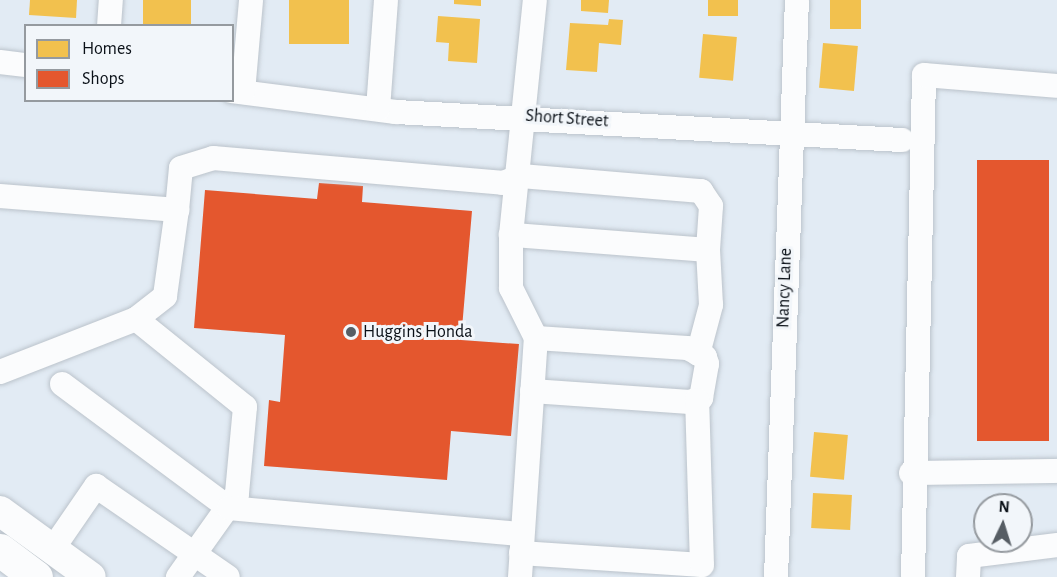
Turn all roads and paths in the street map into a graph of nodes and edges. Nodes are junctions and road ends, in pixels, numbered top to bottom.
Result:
1 (111, 0) edge
2 (251, 0) edge
3 (386, 0) edge
4 (535, 0) edge
5 (797, 0) edge
6 (109, 24) edge
7 (0, 62) edge
8 (24, 65) edge
9 (1057, 86) edge
10 (238, 92) edge
11 (378, 109) junction
12 (525, 116) junction
13 (790, 136) junction
14 (902, 140) dead end
15 (521, 176) junction
16 (0, 196) edge
17 (177, 210) junction
18 (511, 235) junction
19 (708, 250) junction
20 (136, 319) junction
21 (536, 338) junction
22 (698, 354) junction
23 (0, 372) edge
24 (62, 384) dead end
25 (532, 391) junction
26 (697, 400) junction
27 (1057, 471) edge
28 (911, 473) junction
29 (229, 508) junction
30 (0, 511) edge
31 (522, 544) junction
32 (1057, 545) edge
33 (0, 550) edge
34 (195, 554) junction
35 (44, 563) edge
36 (91, 577) edge
37 (178, 577) edge
38 (228, 577) edge
39 (520, 577) edge
40 (776, 577) edge
41 (913, 577) edge
42 (968, 577) edge

1 - 6 street
2 - 10 street
3 - 11 street
4 - 12 street
5 - 13 street, Nancy Lane
7 - 8 street
9 - 28 street
10 - 11 street, Short Street
11 - 12 street, Short Street
12 - 13 street, Short Street
12 - 15 street
13 - 14 street, Short Street
13 - 40 street, Nancy Lane
15 - 17 street
15 - 18 street
15 - 19 street
16 - 17 street
17 - 20 street
18 - 19 street
18 - 21 street
19 - 22 street
20 - 23 street
20 - 29 street
21 - 22 street
21 - 25 street
22 - 26 street
24 - 29 street
25 - 26 street
25 - 31 street
26 - 31 street
27 - 28 street
28 - 41 street
29 - 31 street
29 - 34 street
30 - 35 main road
31 - 39 street
32 - 42 street
33 - 35 highway
34 - 35 street
34 - 37 street
34 - 38 street
35 - 36 main road

